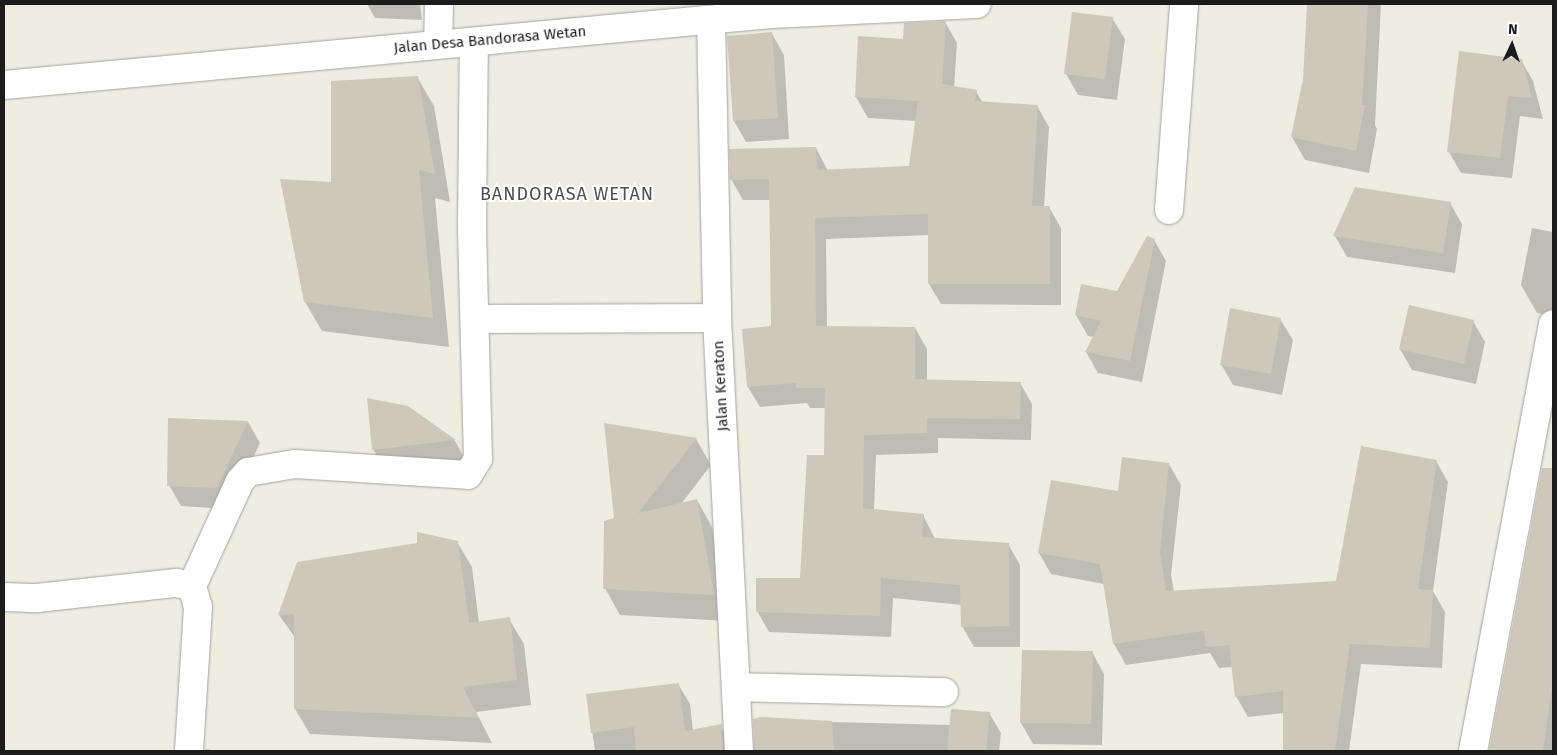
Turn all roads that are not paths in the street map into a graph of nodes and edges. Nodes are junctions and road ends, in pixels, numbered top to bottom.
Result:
1 (439, 4) edge
2 (977, 4) edge
3 (1184, 4) edge
4 (832, 7) edge
5 (711, 20) junction
6 (474, 42) junction
7 (438, 44) junction
8 (4, 85) edge
9 (1169, 210) dead end
10 (717, 318) junction
11 (475, 319) junction
12 (1553, 324) edge
13 (192, 586) junction
14 (4, 597) edge
15 (736, 687) junction
16 (944, 692) dead end
17 (189, 751) edge
18 (739, 751) edge
19 (1472, 751) edge

1 - 7 street
2 - 4 street, Jalan Desa Bandorasa Wetan
3 - 9 street
4 - 5 street, Jalan Desa Bandorasa Wetan
5 - 6 street, Jalan Desa Bandorasa Wetan
5 - 10 street, Jalan Keraton
6 - 7 street, Jalan Desa Bandorasa Wetan
6 - 11 street
7 - 8 street, Jalan Desa Bandorasa Wetan
10 - 11 street
10 - 15 street, Jalan Keraton
11 - 13 street
12 - 19 street
13 - 14 street
13 - 17 street
15 - 16 street
15 - 18 street, Jalan Keraton

